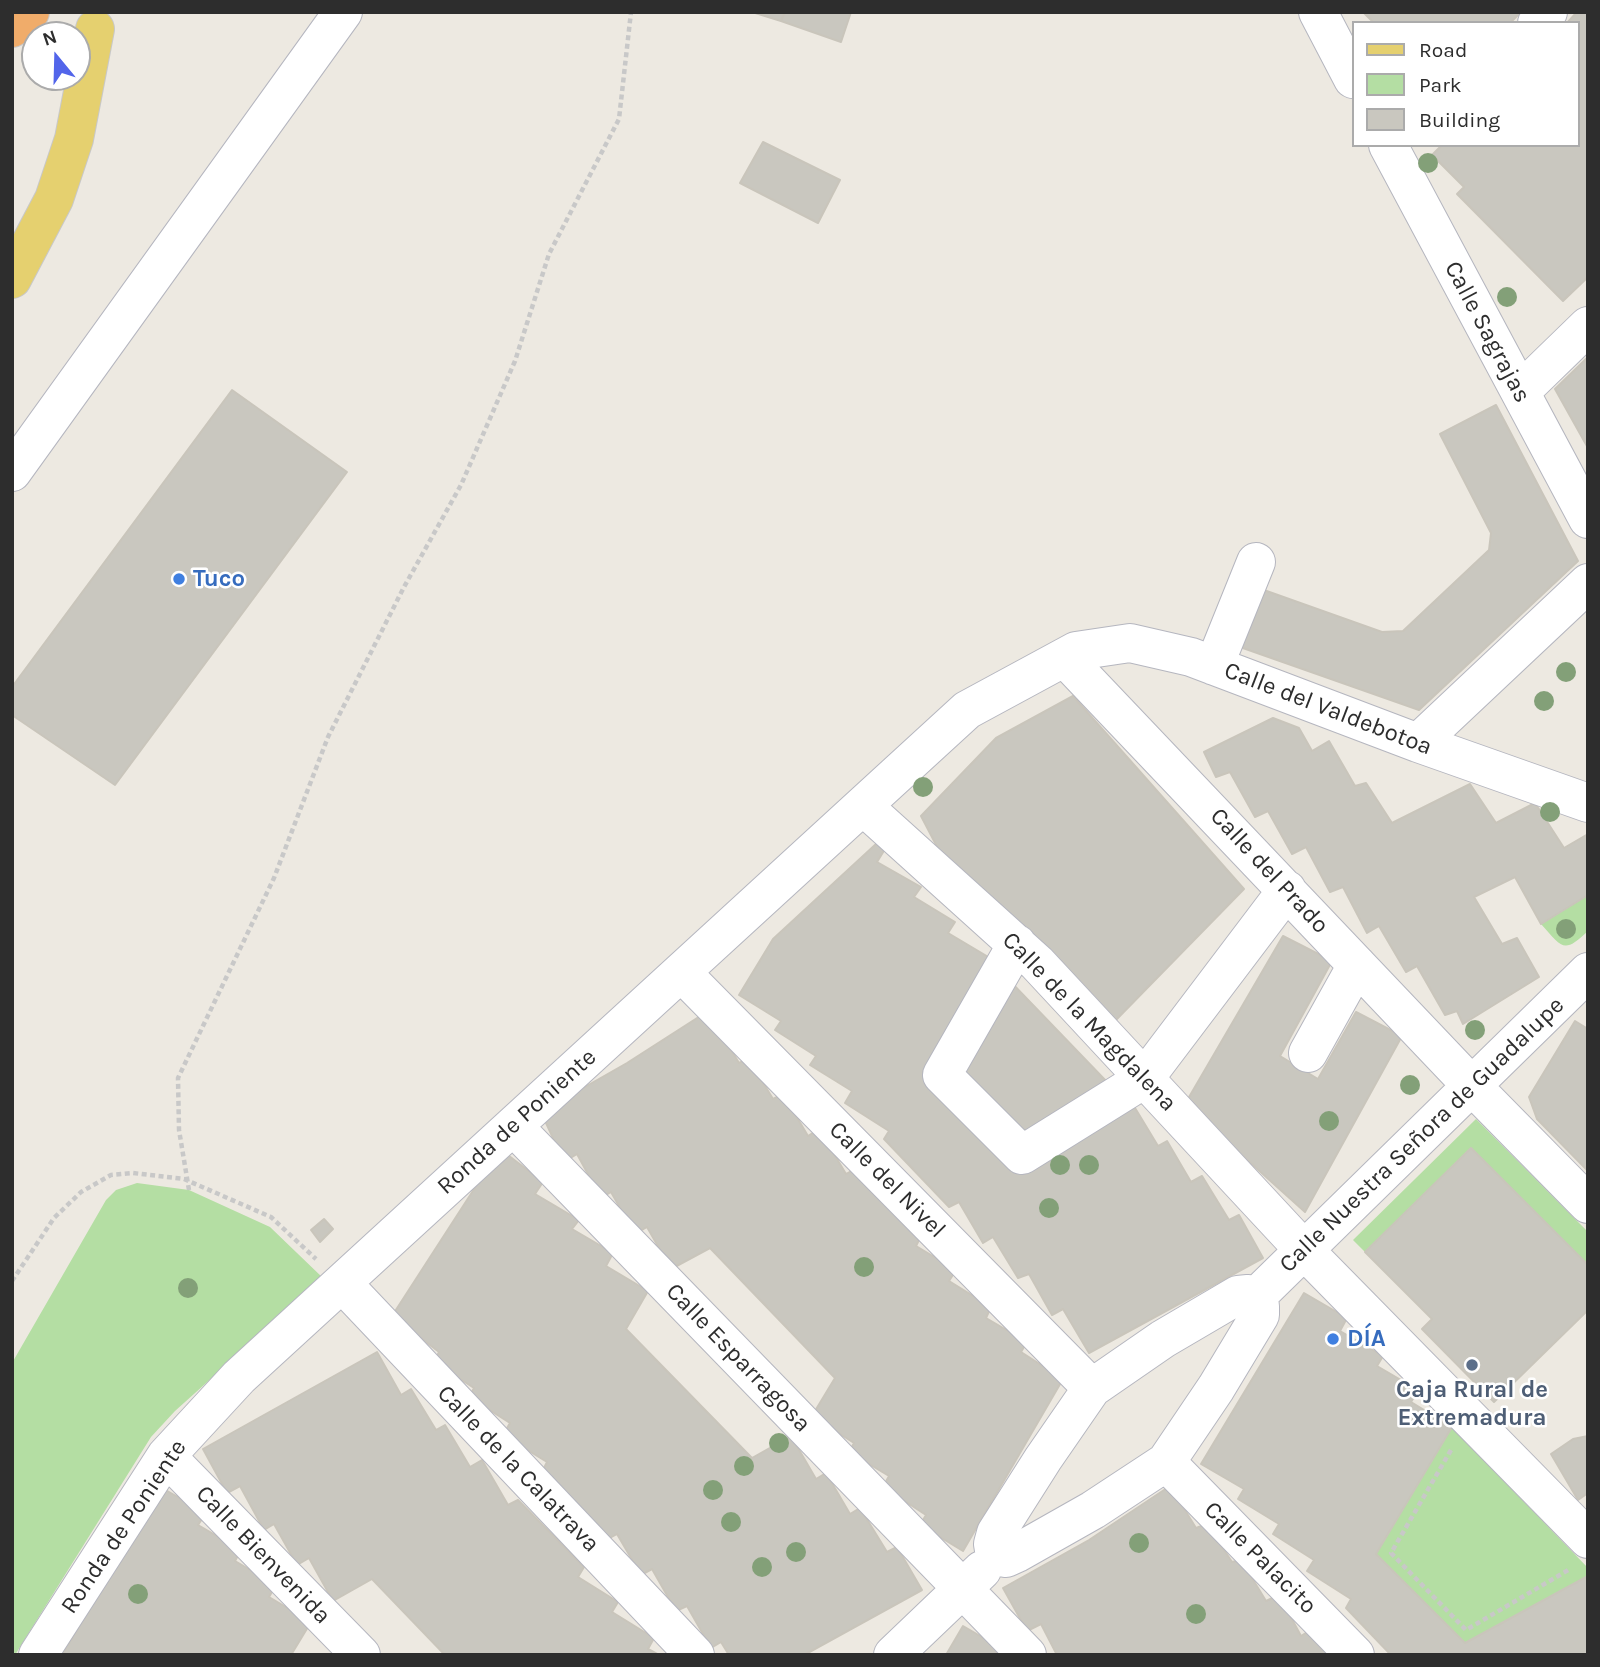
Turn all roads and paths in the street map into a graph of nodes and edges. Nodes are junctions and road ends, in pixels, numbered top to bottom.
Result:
1 (30, 12) edge
2 (343, 12) edge
3 (631, 12) edge
4 (1318, 12) edge
5 (12, 28) edge
6 (95, 29) dead end
7 (1352, 77) edge
8 (1398, 150) edge
9 (12, 279) edge
10 (1588, 326) edge
11 (1520, 392) junction
12 (12, 472) edge
13 (1588, 519) edge
14 (1256, 562) dead end
15 (1588, 583) edge
16 (1065, 658) junction
17 (1214, 666) junction
18 (1418, 743) junction
19 (1588, 803) edge
20 (863, 806) junction
21 (1287, 890) junction
22 (1017, 944) junction
23 (1357, 965) junction
24 (681, 972) junction
25 (1588, 972) edge
26 (1308, 1053) dead end
27 (1144, 1079) junction
28 (1472, 1086) junction
29 (513, 1126) junction
30 (189, 1190) dead end
31 (1588, 1204) edge
32 (1304, 1250) junction
33 (12, 1281) edge
34 (342, 1283) junction
35 (1256, 1297) junction
36 (1092, 1388) junction
37 (1470, 1419) junction
38 (166, 1456) junction
39 (1166, 1462) junction
40 (1582, 1553) edge
41 (995, 1556) junction
42 (965, 1589) junction
43 (38, 1655) edge
44 (361, 1655) edge
45 (695, 1655) edge
46 (893, 1655) edge
47 (1027, 1655) edge
48 (1355, 1655) edge

1 - 5 highway
2 - 12 street
3 - 30 path
4 - 7 street
6 - 9 main road
8 - 11 street, Calle Sagrajas
10 - 11 street
11 - 13 street, Calle Sagrajas
14 - 17 street
15 - 18 street
16 - 17 street, Calle del Valdebotoa
16 - 20 street, Ronda de Poniente
16 - 21 street, Calle del Prado
17 - 18 street, Calle del Valdebotoa
18 - 19 street, Calle del Valdebotoa
20 - 22 street, Calle de la Magdalena
20 - 24 street, Ronda de Poniente
21 - 23 street, Calle del Prado
21 - 27 street
22 - 27 street, Calle de la Magdalena
22 - 27 street
23 - 26 street
23 - 28 street, Calle del Prado
24 - 29 street, Ronda de Poniente
24 - 36 street, Calle del Nivel
25 - 28 street, Calle Nuestra Señora de Guadalupe
27 - 32 street, Calle de la Magdalena
28 - 31 street, Calle del Prado
28 - 32 street, Calle Nuestra Señora de Guadalupe
29 - 34 street, Ronda de Poniente
29 - 42 street, Calle Esparragosa
32 - 35 street, Calle Nuestra Señora de Guadalupe
32 - 37 street, Calle de la Magdalena
33 - 34 path
34 - 38 street, Ronda de Poniente
34 - 45 street, Calle de la Calatrava
35 - 36 street
35 - 39 street
36 - 41 street
37 - 40 street, Calle de la Magdalena
37 - 40 path
38 - 43 street, Ronda de Poniente
38 - 44 street, Calle Bienvenida
39 - 41 street
39 - 48 street, Calle Palacito
41 - 42 street
42 - 46 street
42 - 47 street, Calle Esparragosa

